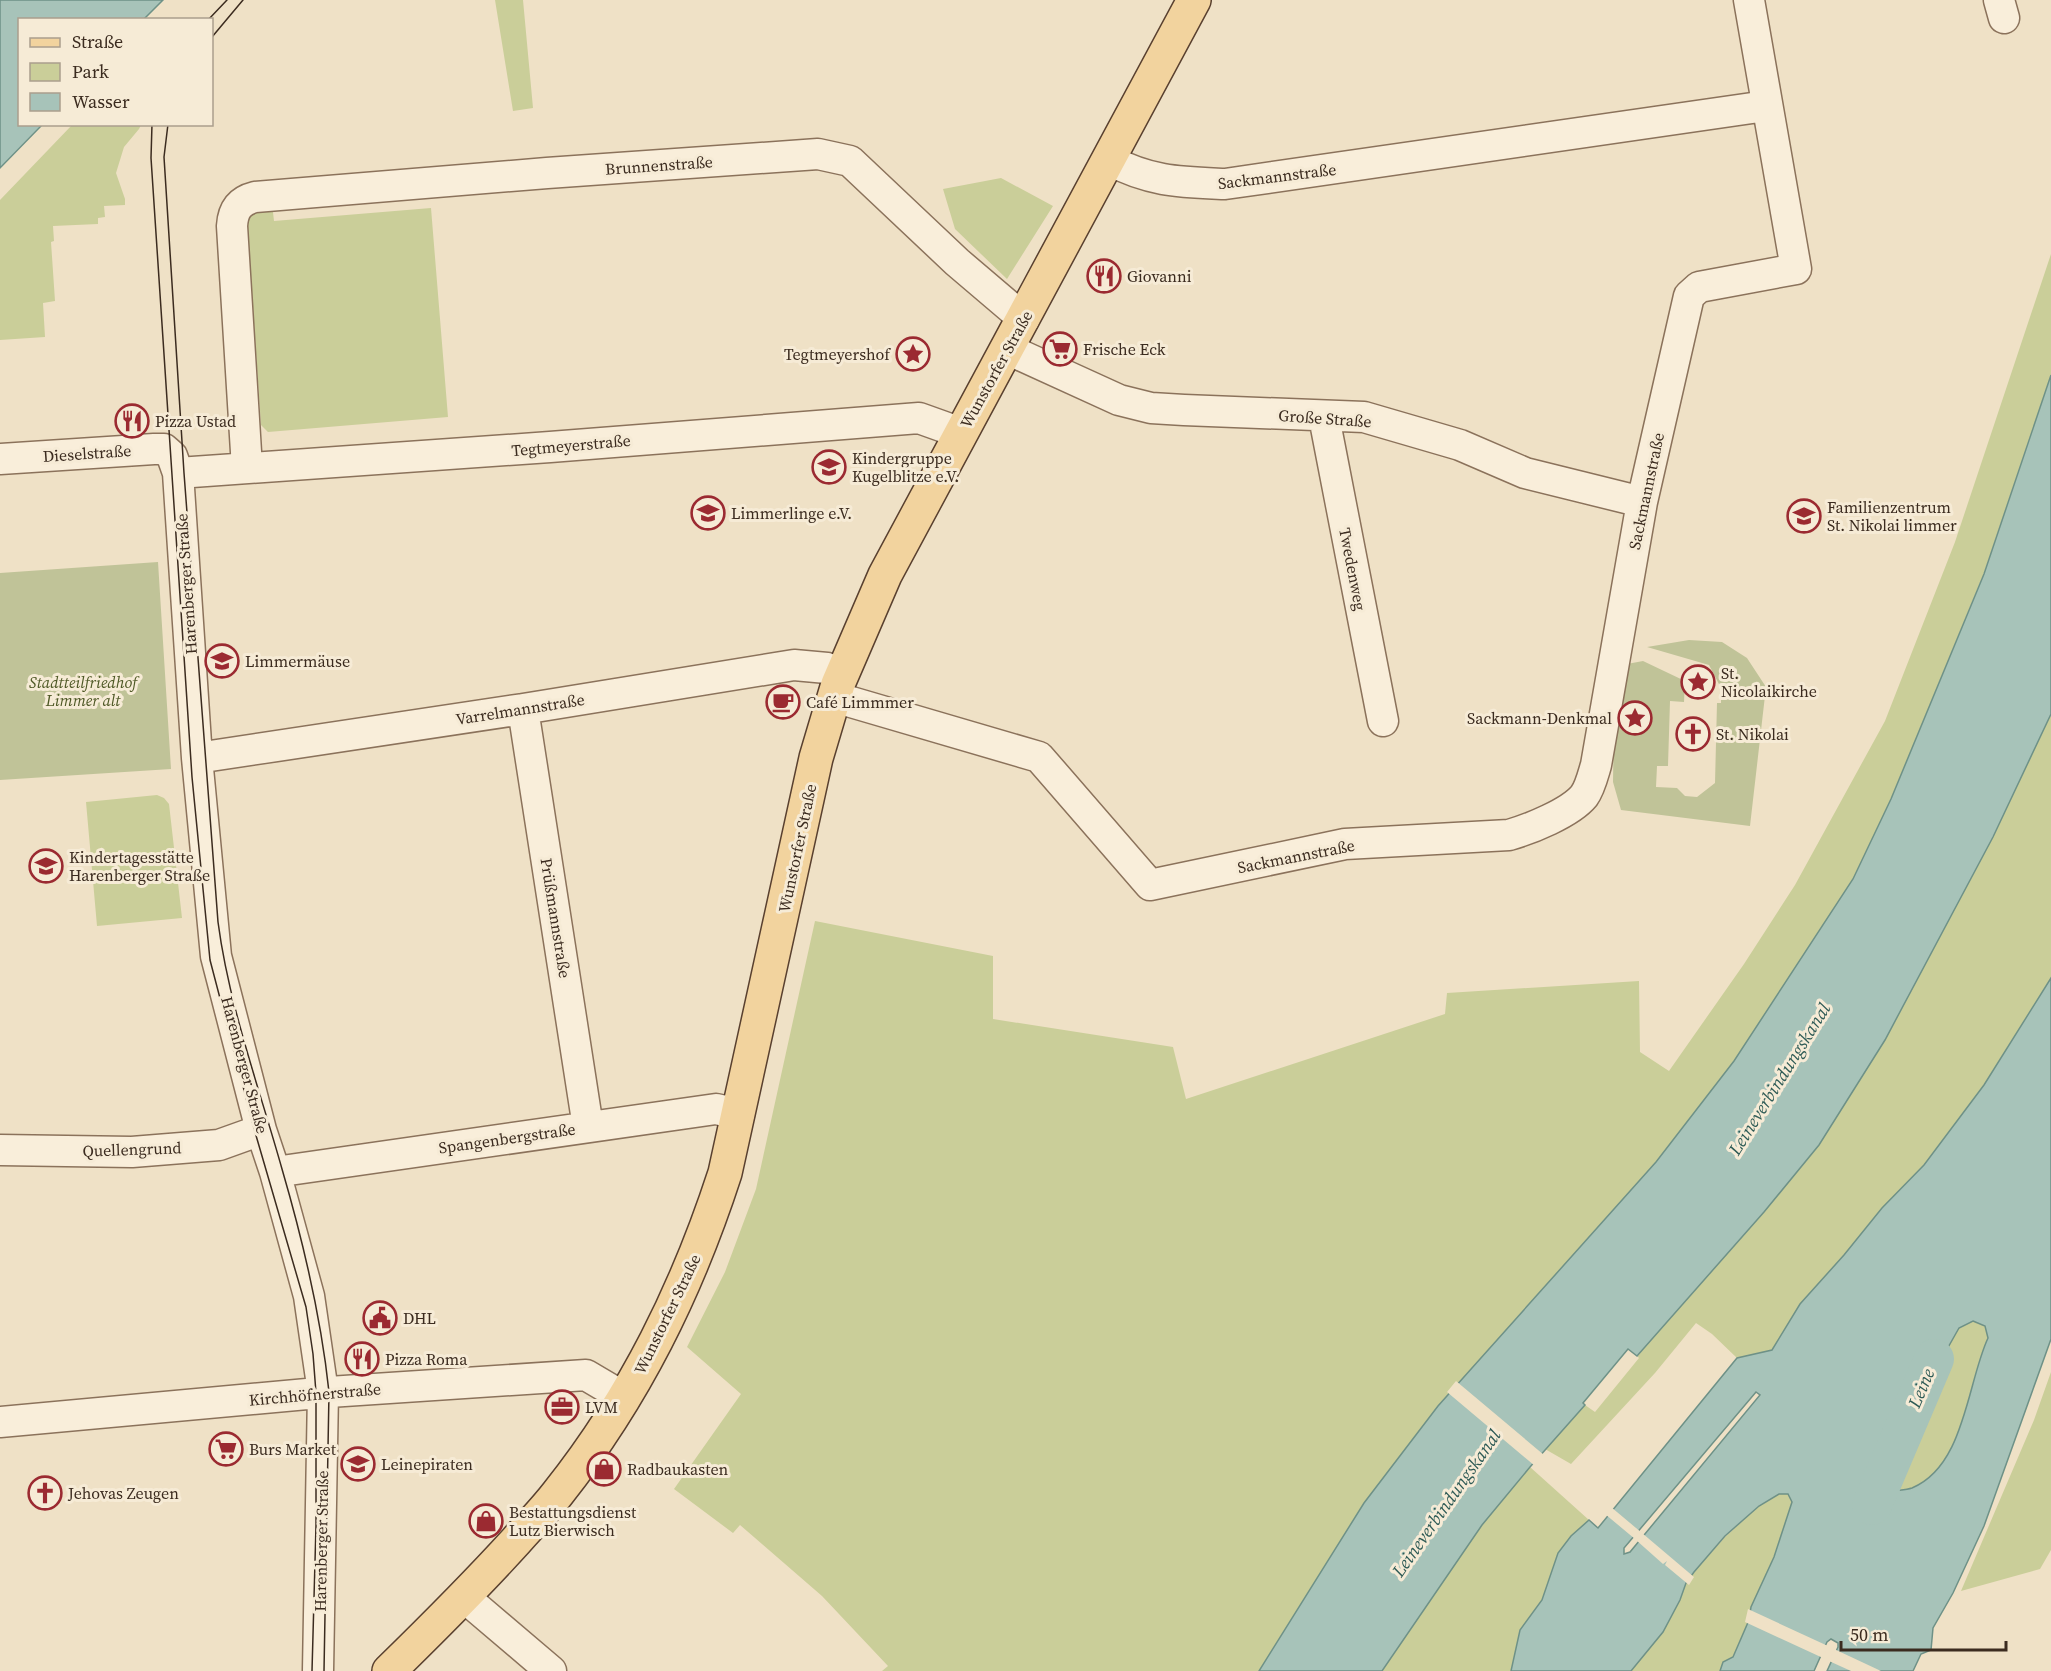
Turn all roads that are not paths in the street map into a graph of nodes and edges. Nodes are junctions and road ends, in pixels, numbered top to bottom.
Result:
1 (1194, 0) edge
2 (1749, 0) edge
3 (1766, 106) junction
4 (1109, 160) junction
5 (1024, 320) junction
6 (1007, 349) junction
7 (1324, 417) junction
8 (961, 433) junction
9 (0, 459) edge
10 (175, 464) junction
11 (247, 468) junction
12 (1642, 502) junction
13 (838, 685) junction
14 (523, 709) junction
15 (1383, 721) dead end
16 (197, 758) junction
17 (739, 1114) junction
18 (588, 1127) junction
19 (261, 1130) junction
20 (0, 1150) edge
21 (275, 1172) junction
22 (323, 1392) junction
23 (625, 1398) junction
24 (0, 1422) edge
25 (464, 1597) junction
26 (318, 1671) edge
27 (389, 1671) edge
28 (551, 1671) edge

1 - 4 main road, Wunstorfer Straße
2 - 3 street
3 - 4 street, Sackmannstraße
3 - 12 street, Sackmannstraße
4 - 5 main road, Wunstorfer Straße
5 - 6 main road, Wunstorfer Straße
5 - 11 street, Brunnenstraße
6 - 7 street, Große Straße
6 - 8 main road, Wunstorfer Straße
7 - 12 street, Große Straße
7 - 15 street, Twedenweg
8 - 11 street, Tegtmeyerstraße
8 - 13 main road, Wunstorfer Straße
9 - 10 street, Dieselstraße
10 - 11 street, Tegtmeyerstraße
10 - 16 street, Harenberger Straße
12 - 13 street, Sackmannstraße
13 - 14 street, Varrelmannstraße
13 - 17 main road, Wunstorfer Straße
14 - 16 street, Varrelmannstraße
14 - 18 street, Prüßmannstraße
16 - 19 street, Harenberger Straße
17 - 18 street, Spangenbergstraße
17 - 23 main road, Wunstorfer Straße
18 - 21 street, Spangenbergstraße
19 - 20 street, Quellengrund
19 - 21 street, Harenberger Straße
21 - 22 street, Harenberger Straße
22 - 23 street, Kirchhöfnerstraße
22 - 24 street, Kirchhöfnerstraße
22 - 26 street, Harenberger Straße
23 - 25 main road, Wunstorfer Straße
25 - 27 main road, Wunstorfer Straße
25 - 28 street

